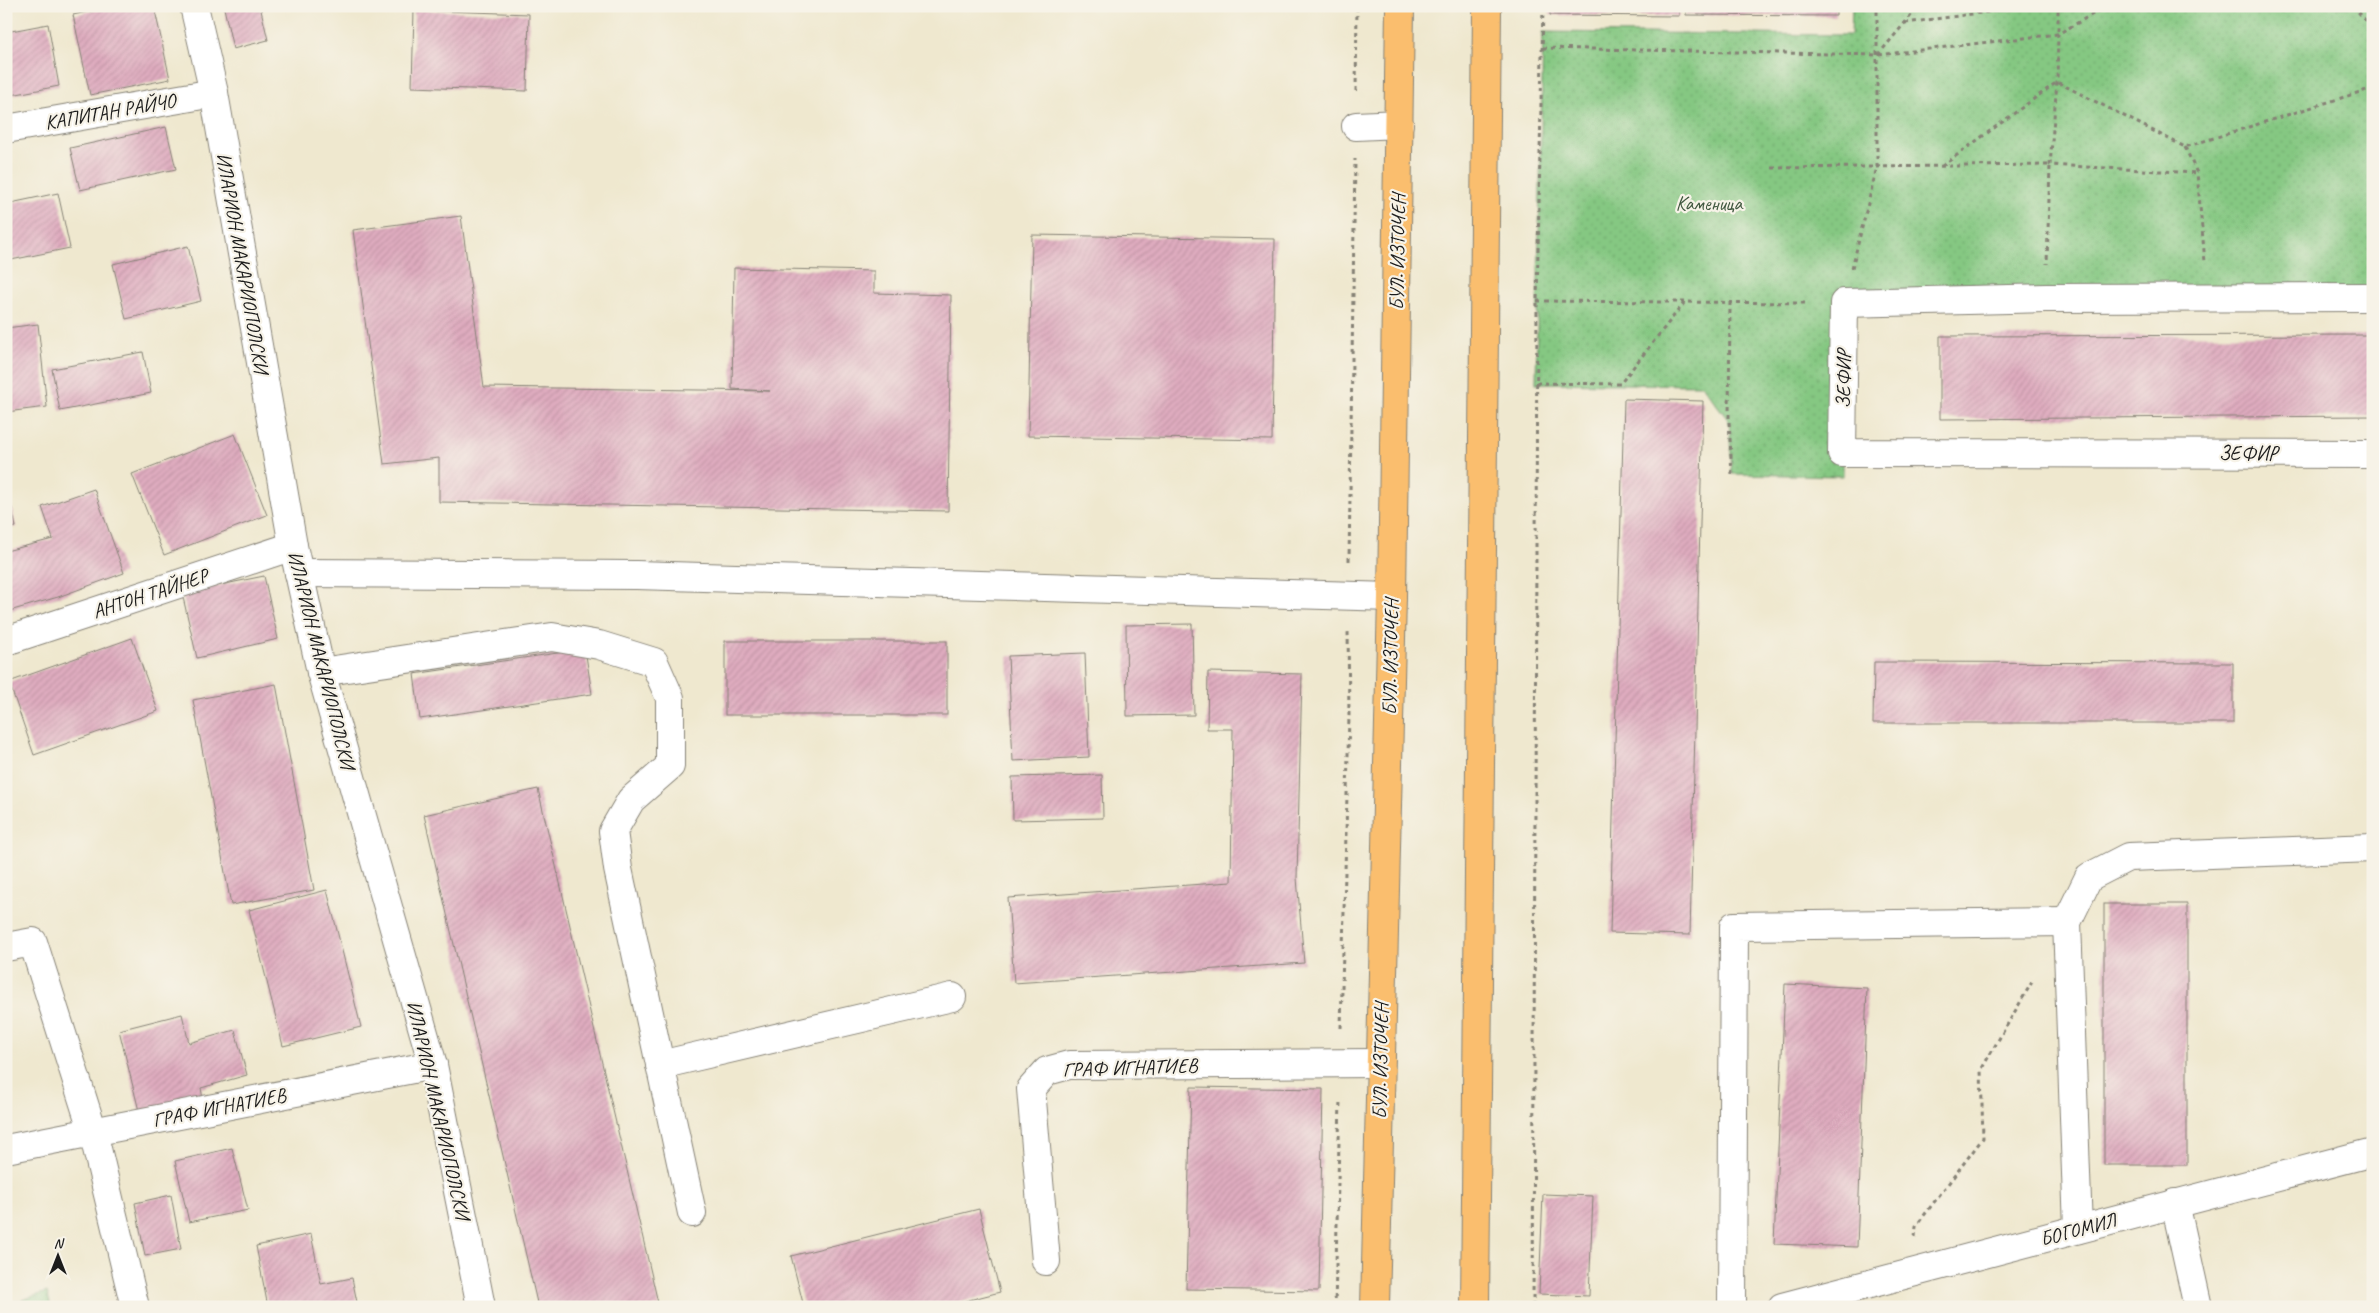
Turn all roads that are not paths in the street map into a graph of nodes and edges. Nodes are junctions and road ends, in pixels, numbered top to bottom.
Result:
1 (194, 6) edge
2 (1400, 6) edge
3 (1487, 6) edge
4 (214, 93) junction
5 (1398, 124) junction
6 (1356, 126) road end
7 (6, 129) edge
8 (2373, 297) edge
9 (2373, 454) edge
10 (293, 546) junction
11 (299, 573) junction
12 (1392, 597) junction
13 (6, 641) edge
14 (321, 672) junction
15 (2373, 848) edge
16 (2067, 922) junction
17 (6, 947) edge
18 (952, 997) dead end
19 (1380, 1063) junction
20 (433, 1065) junction
21 (660, 1065) junction
22 (93, 1132) junction
23 (6, 1149) edge
24 (2373, 1152) edge
25 (2175, 1204) junction
26 (692, 1213) dead end
27 (2078, 1229) junction
28 (1046, 1261) dead end
29 (135, 1307) edge
30 (481, 1307) edge
31 (1375, 1307) edge
32 (1475, 1307) edge
33 (1732, 1307) edge
34 (1782, 1307) edge
35 (2198, 1307) edge

1 - 4 street, ИЛАРИОН МАКАРИОПОЛСКИ
2 - 5 main road, БУЛ. ИЗТОЧЕН
3 - 32 main road
4 - 7 street, КАПИТАН РАЙЧО
4 - 10 street, ИЛАРИОН МАКАРИОПОЛСКИ
5 - 6 street
5 - 12 main road, БУЛ. ИЗТОЧЕН
8 - 9 street, ЗЕФИР
10 - 11 street, ИЛАРИОН МАКАРИОПОЛСКИ
10 - 13 street, АНТОН ТАЙНЕР
11 - 12 street
11 - 14 street, ИЛАРИОН МАКАРИОПОЛСКИ
12 - 19 main road, БУЛ. ИЗТОЧЕН
14 - 20 street, ИЛАРИОН МАКАРИОПОЛСКИ
14 - 21 street
15 - 16 street
16 - 27 street
16 - 33 street
17 - 22 street
18 - 21 street
19 - 28 street, ГРАФ ИГНАТИЕВ
19 - 31 main road, БУЛ. ИЗТОЧЕН
20 - 22 street, ГРАФ ИГНАТИЕВ
20 - 30 street, ИЛАРИОН МАКАРИОПОЛСКИ
21 - 26 street
22 - 23 street, ГРАФ ИГНАТИЕВ
22 - 29 street
24 - 25 street, БОГОМИЛ
25 - 27 street, БОГОМИЛ
25 - 35 street
27 - 34 street, БОГОМИЛ

